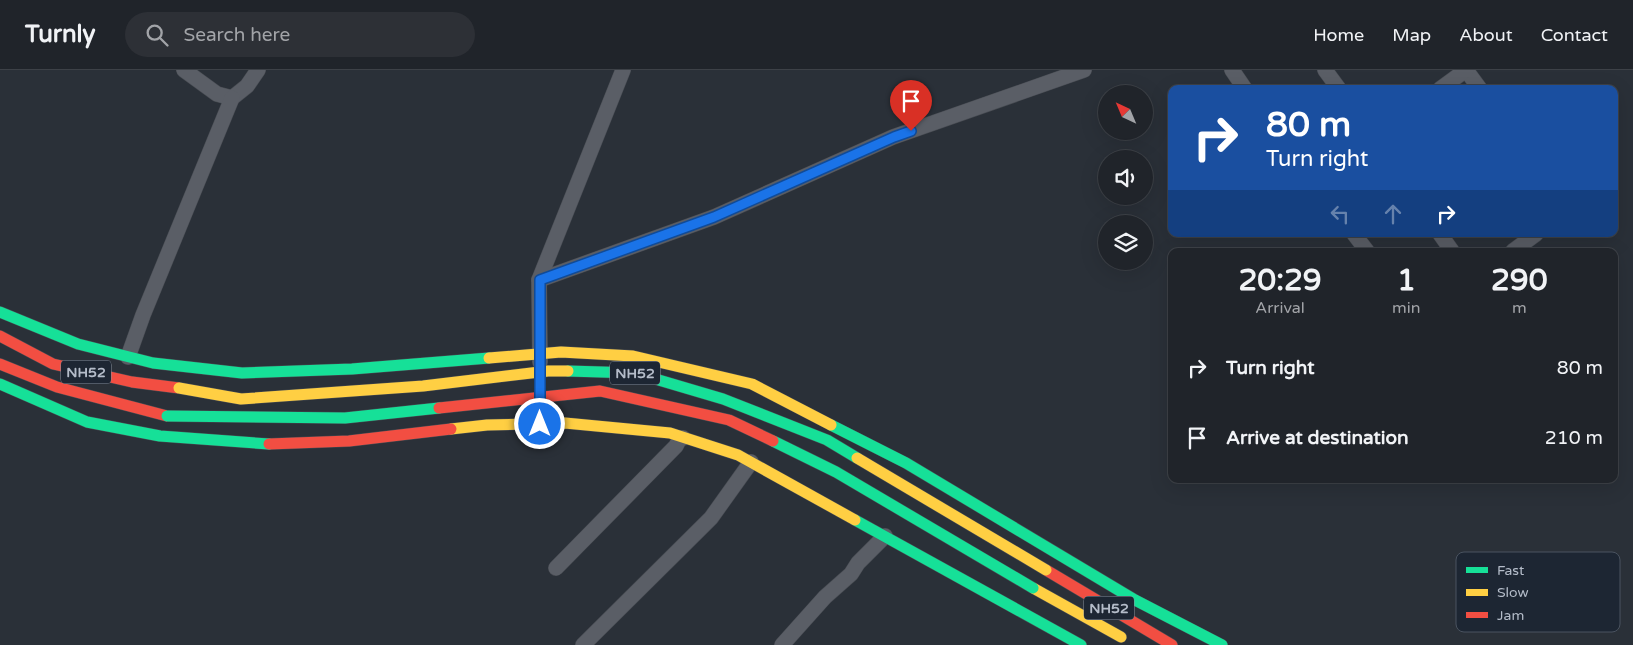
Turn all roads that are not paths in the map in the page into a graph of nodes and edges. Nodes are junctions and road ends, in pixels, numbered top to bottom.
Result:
1 (184, 70) edge
2 (258, 70) edge
3 (623, 70) edge
4 (1084, 70) edge
5 (1232, 70) edge
6 (1325, 70) edge
7 (1466, 70) edge
8 (1241, 85) edge
9 (1336, 85) edge
10 (1445, 85) edge
11 (1477, 85) edge
12 (232, 98) junction
13 (1356, 237) edge
14 (1442, 237) edge
15 (1532, 237) edge
16 (1365, 248) edge
17 (1450, 248) edge
18 (1517, 248) edge
19 (540, 280) junction
20 (0, 312) edge
21 (0, 336) edge
22 (540, 354) junction
23 (128, 356) junction
24 (0, 364) edge
25 (0, 384) edge
26 (540, 424) junction
27 (683, 438) junction
28 (751, 462) junction
29 (885, 536) junction
30 (556, 568) dead end
31 (1058, 632) junction
32 (1127, 640) dead end
33 (583, 645) edge
34 (782, 645) edge
35 (1067, 645) edge
36 (1081, 645) edge
37 (1172, 645) edge
38 (1222, 645) edge

1 - 12 street
2 - 12 street
3 - 19 street
4 - 19 street
5 - 8 street
6 - 9 street
7 - 10 street
7 - 11 street
12 - 23 street
13 - 16 street
14 - 17 street
15 - 18 street
19 - 22 street
20 - 23 main road
21 - 37 main road, NH52, bridge
22 - 23 main road
22 - 26 street
22 - 38 main road
24 - 32 main road, NH52, bridge
25 - 26 main road
26 - 27 main road
27 - 28 main road
27 - 30 street
28 - 29 main road
28 - 33 street
29 - 31 main road
29 - 34 street
31 - 35 main road
31 - 36 main road

